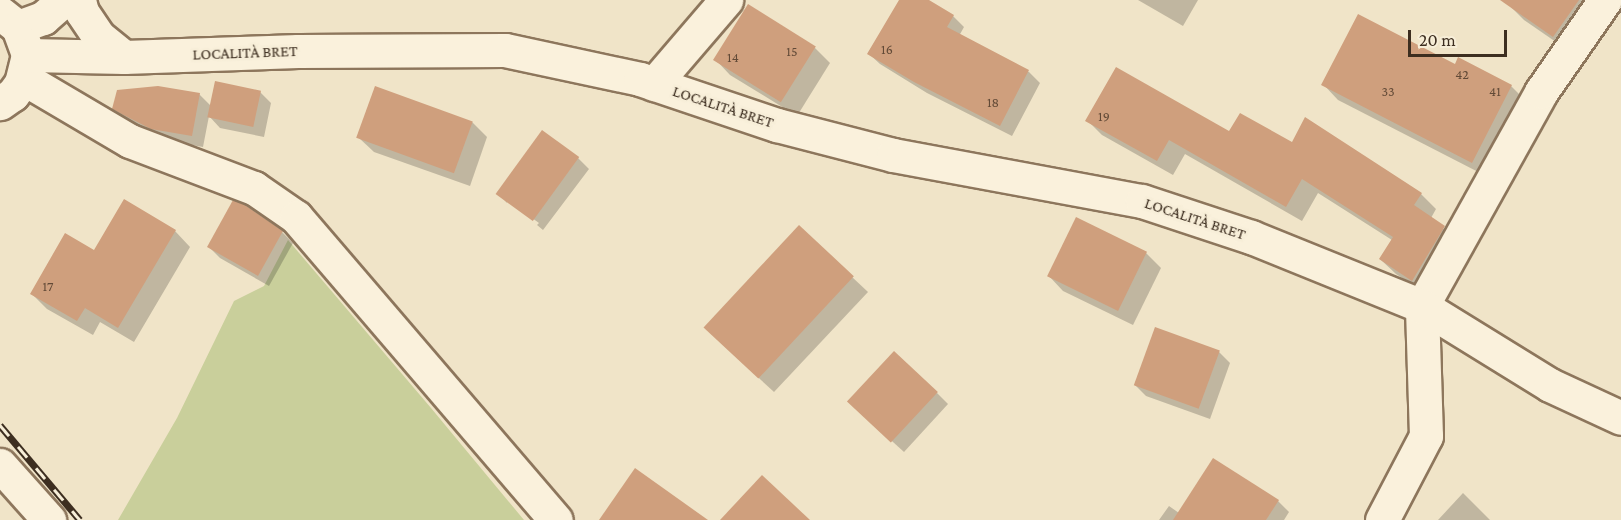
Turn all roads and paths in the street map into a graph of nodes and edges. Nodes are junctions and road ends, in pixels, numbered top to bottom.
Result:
1 (64, 0) edge
2 (79, 0) edge
3 (726, 0) edge
4 (1605, 0) edge
5 (17, 43) edge
6 (124, 57) junction
7 (654, 84) junction
8 (0, 103) edge
9 (1410, 301) junction
10 (1621, 418) edge
11 (0, 465) edge
12 (49, 520) edge
13 (556, 520) edge
14 (1382, 520) edge

1 - 5 street
2 - 6 street
3 - 7 street
4 - 9 street
5 - 6 street, LOCALITÀ BRET
5 - 8 street
5 - 13 street
6 - 7 street, LOCALITÀ BRET
7 - 9 street, LOCALITÀ BRET
9 - 10 street, LOCALITÀ BRET
9 - 14 street
11 - 12 street

